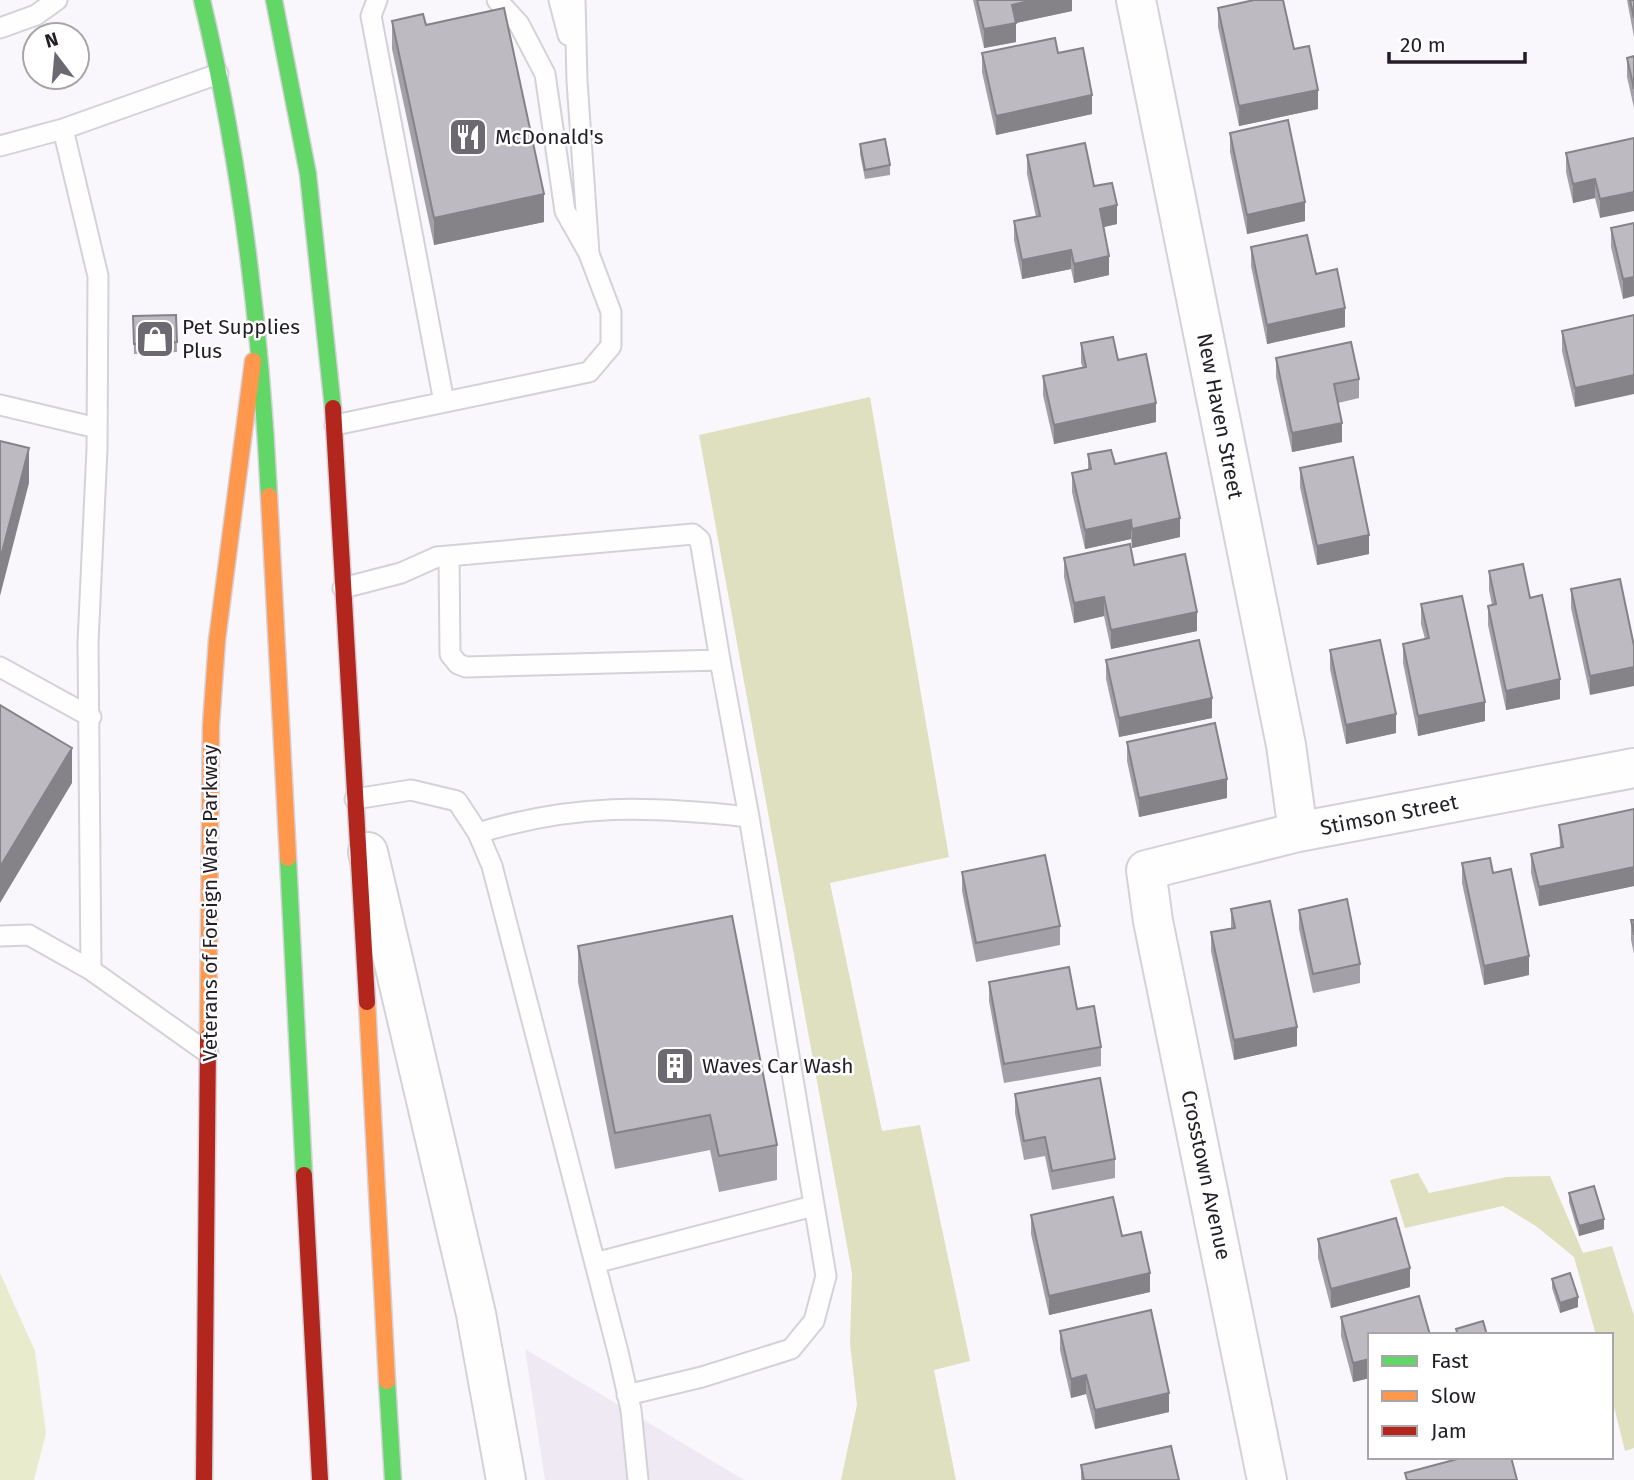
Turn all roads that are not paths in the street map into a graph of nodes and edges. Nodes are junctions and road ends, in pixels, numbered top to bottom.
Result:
1 (57, 0) edge
2 (202, 0) edge
3 (274, 0) edge
4 (377, 0) edge
5 (391, 0) edge
6 (497, 0) edge
7 (559, 0) edge
8 (575, 0) edge
9 (1136, 0) edge
10 (0, 28) edge
11 (218, 75) junction
12 (577, 81) junction
13 (384, 88) junction
14 (64, 129) junction
15 (0, 146) edge
16 (589, 254) junction
17 (258, 328) junction
18 (444, 402) junction
19 (0, 405) edge
20 (335, 425) junction
21 (97, 428) junction
22 (449, 556) junction
23 (343, 587) junction
24 (720, 660) junction
25 (0, 667) edge
26 (91, 717) junction
27 (1634, 768) edge
28 (355, 799) junction
29 (749, 817) junction
30 (1298, 832) junction
31 (478, 833) junction
32 (1146, 870) joint
33 (0, 936) edge
34 (91, 970) junction
35 (209, 1054) junction
36 (813, 1206) junction
37 (595, 1263) junction
38 (627, 1395) junction
39 (493, 1407) junction
40 (205, 1416) junction
41 (204, 1480) edge
42 (219, 1480) edge
43 (320, 1480) edge
44 (393, 1480) edge
45 (493, 1480) edge
46 (506, 1480) edge
47 (638, 1480) edge
48 (1267, 1480) edge

1 - 10 lane
2 - 11 main road, Veterans of Foreign Wars Parkway
3 - 20 main road
4 - 13 lane
5 - 13 lane
6 - 16 lane
7 - 12 lane
8 - 12 lane
9 - 30 street, New Haven Street
11 - 14 lane
11 - 17 main road, Veterans of Foreign Wars Parkway
12 - 16 lane
13 - 18 lane
14 - 15 lane
14 - 21 lane
16 - 18 lane
17 - 35 main road, Veterans of Foreign Wars Parkway
17 - 43 main road, Veterans of Foreign Wars Parkway
18 - 20 lane
19 - 21 lane
20 - 23 main road
21 - 26 lane
22 - 23 lane
22 - 24 lane
22 - 24 lane
23 - 28 main road
24 - 29 lane
25 - 26 lane
26 - 34 lane
27 - 30 street, Stimson Street
28 - 31 lane
28 - 39 street
28 - 44 main road
29 - 31 lane
29 - 36 lane
30 - 32 street, Stimson Street
31 - 37 lane
32 - 48 street, Crosstown Avenue
33 - 34 lane
34 - 35 lane
35 - 40 main road, Veterans of Foreign Wars Parkway
36 - 37 lane
36 - 38 lane
37 - 38 lane
38 - 47 lane
39 - 45 street
39 - 46 street
40 - 41 main road, Veterans of Foreign Wars Parkway
40 - 42 street

